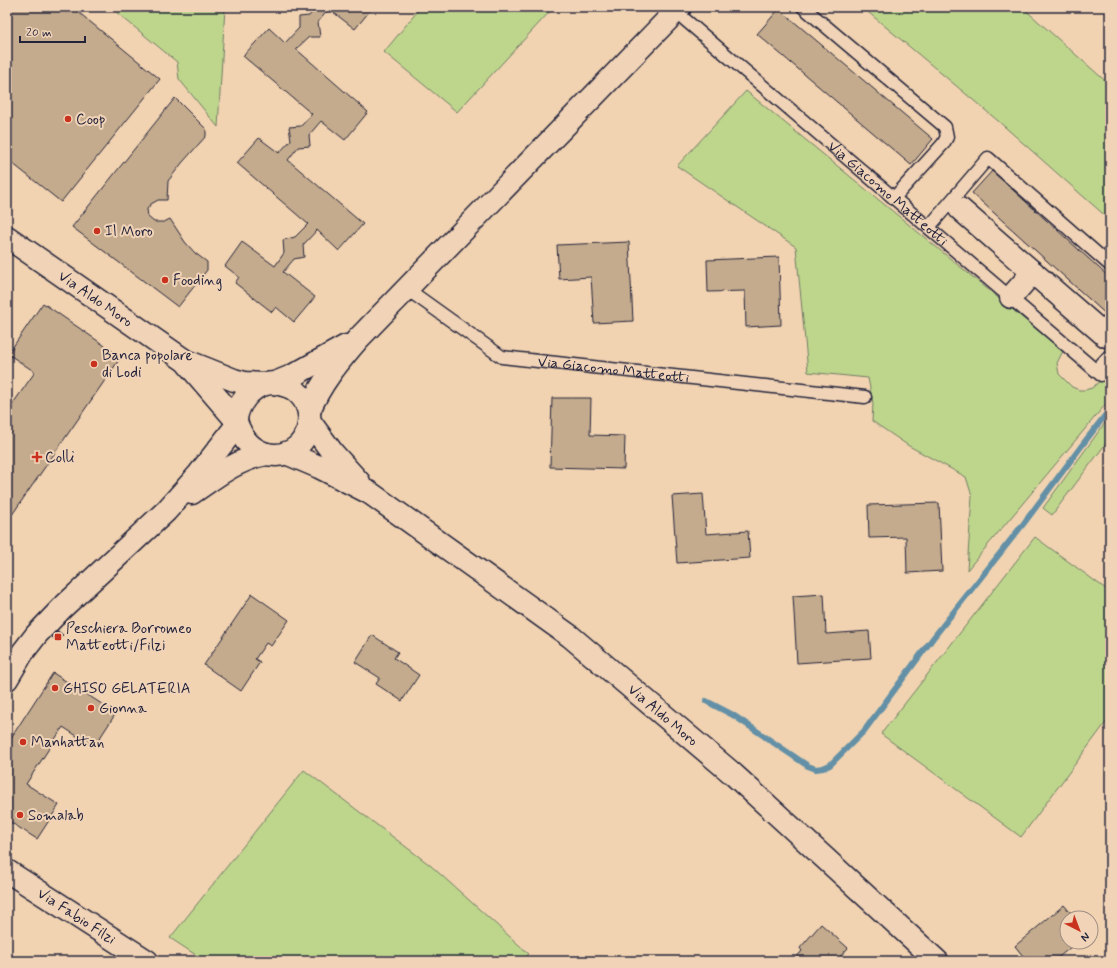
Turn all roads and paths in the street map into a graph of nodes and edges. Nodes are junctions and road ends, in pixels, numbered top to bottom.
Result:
1 (803, 7) edge
2 (675, 9) edge
3 (894, 198) junction
4 (960, 209) dead end
5 (929, 227) junction
6 (7, 237) edge
7 (1110, 265) edge
8 (1033, 272) junction
9 (407, 289) junction
10 (1011, 297) junction
11 (358, 339) junction
12 (1108, 346) edge
13 (184, 360) junction
14 (270, 384) junction
15 (865, 397) dead end
16 (310, 417) junction
17 (236, 423) junction
18 (276, 454) junction
19 (370, 493) junction
20 (166, 511) junction
21 (7, 679) edge
22 (7, 871) edge
23 (146, 961) edge
24 (937, 961) edge

1 - 3 lane
2 - 3 lane, Via Giacomo Matteotti
2 - 9 street, Via Giacomo Matteotti
3 - 5 lane, Via Giacomo Matteotti
4 - 8 street
5 - 7 lane
5 - 10 lane, Via Giacomo Matteotti
6 - 13 street, Via Aldo Moro
8 - 10 street
8 - 12 street
9 - 11 street, Via Giacomo Matteotti
9 - 15 lane, Via Giacomo Matteotti
10 - 12 lane, Via Giacomo Matteotti
11 - 14 street, Via Giacomo Matteotti
11 - 16 street, Via Giacomo Matteotti
13 - 14 street, Via Aldo Moro
13 - 17 street, Via Aldo Moro
14 - 16 street
14 - 17 street
16 - 18 street
16 - 19 street, Via Aldo Moro
17 - 18 street
17 - 20 street
18 - 19 street, Via Aldo Moro
18 - 20 street
19 - 24 street, Via Aldo Moro
20 - 21 street
22 - 23 street, Via Fabio Filzi

